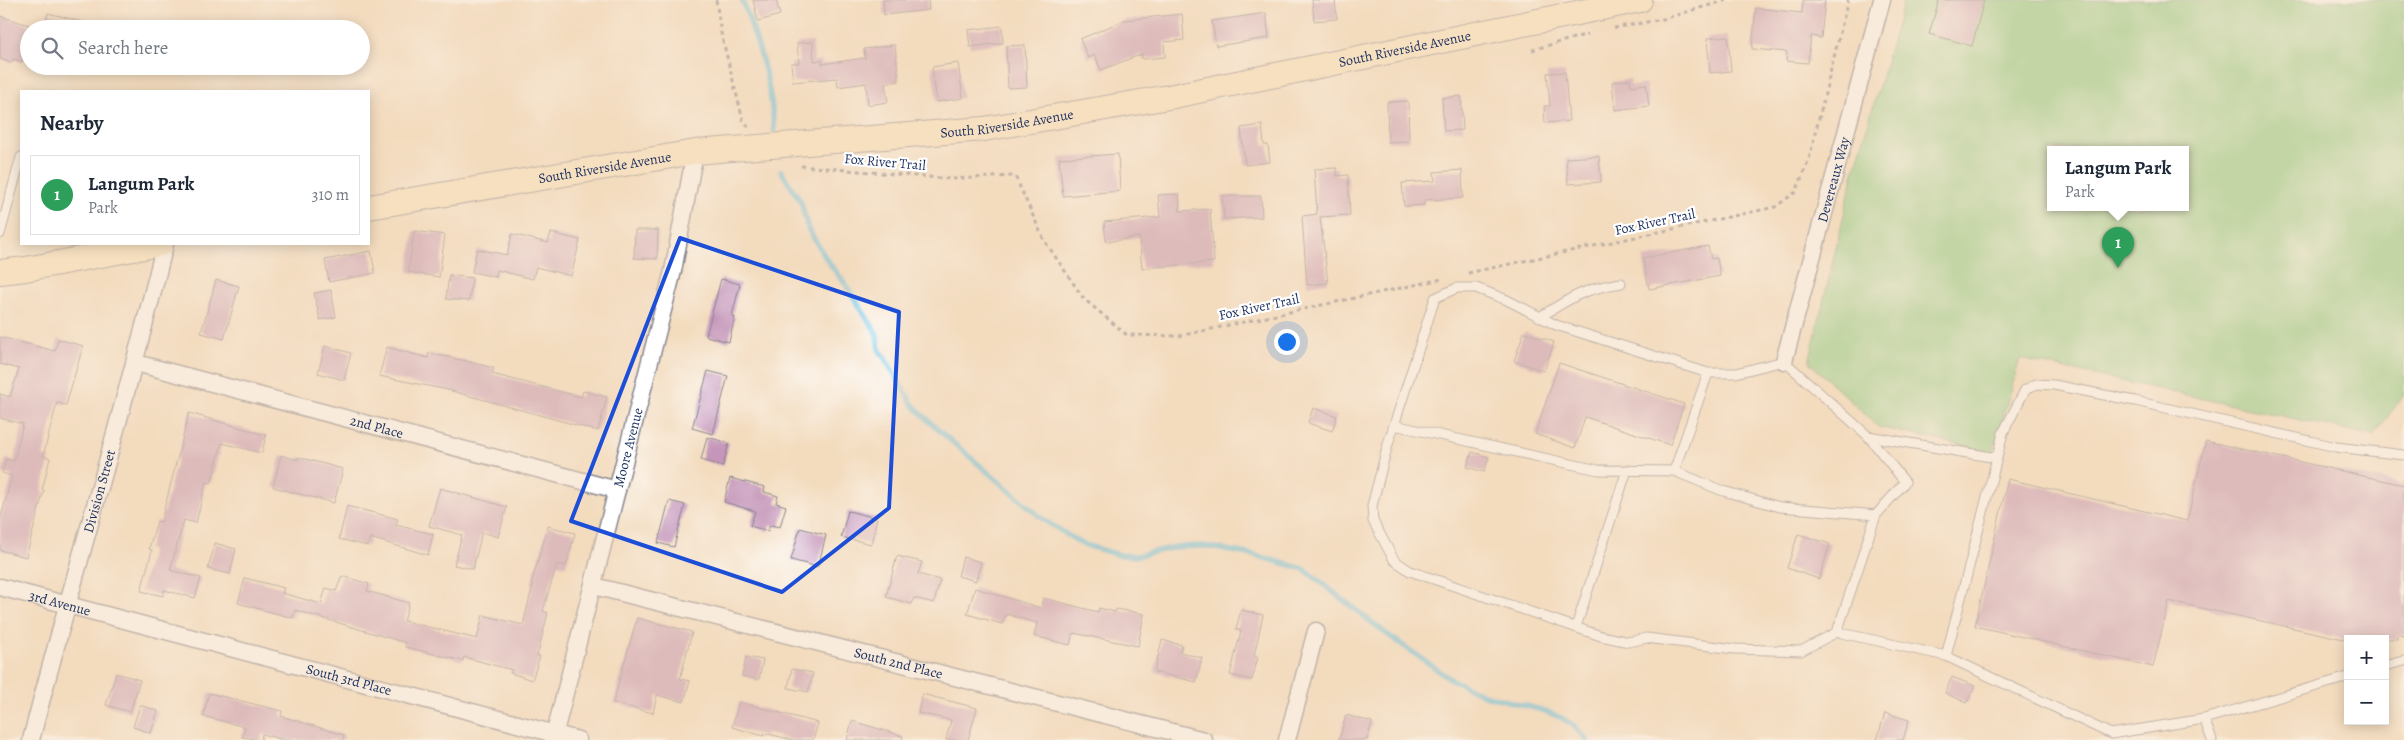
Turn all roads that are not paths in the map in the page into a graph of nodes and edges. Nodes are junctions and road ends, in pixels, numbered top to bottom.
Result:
1 (1640, 0) edge
2 (1882, 0) edge
3 (695, 152) junction
4 (20, 161) edge
5 (370, 207) edge
6 (0, 234) edge
7 (155, 245) edge
8 (165, 245) edge
9 (0, 272) edge
10 (1621, 283) dead end
11 (1540, 317) junction
12 (1784, 361) junction
13 (136, 363) junction
14 (1708, 373) junction
15 (1394, 425) junction
16 (1868, 436) junction
17 (2404, 455) edge
18 (1997, 458) junction
19 (1627, 470) junction
20 (1674, 471) junction
21 (618, 490) junction
22 (1876, 515) junction
23 (594, 586) junction
24 (0, 588) edge
25 (66, 605) junction
26 (120, 619) joint
27 (1576, 628) junction
28 (1316, 631) dead end
29 (1837, 632) junction
30 (1946, 656) junction
31 (2404, 661) edge
32 (2389, 665) edge
33 (2344, 678) edge
34 (2204, 718) junction
35 (554, 737) edge
36 (31, 740) edge
37 (578, 740) edge
38 (1204, 740) edge
39 (1288, 740) edge
40 (2212, 740) edge

1 - 3 main road, South Riverside Avenue
2 - 12 street, Devereaux Way
3 - 5 main road, South Riverside Avenue
3 - 21 street, Moore Avenue
4 - 6 lane
7 - 9 main road
8 - 13 street, Division Street
10 - 11 lane
11 - 14 lane
11 - 15 lane
12 - 14 lane
12 - 16 lane
13 - 21 street, 2nd Place
13 - 25 street, Division Street
14 - 20 lane
15 - 19 lane
15 - 27 lane
16 - 18 lane
16 - 22 lane
17 - 18 lane
18 - 30 lane
19 - 20 lane
19 - 27 lane
20 - 22 lane
21 - 23 street, Moore Avenue
22 - 29 lane
23 - 35 street, Moore Avenue
23 - 38 street, South 2nd Place
24 - 25 street, 3rd Avenue
25 - 26 street, 3rd Avenue
25 - 36 street, Division Street
26 - 35 street, South 3rd Place
27 - 29 lane
28 - 39 street
29 - 30 lane
30 - 34 lane
31 - 32 lane
33 - 34 lane
34 - 40 lane
35 - 37 street, South 3rd Place

